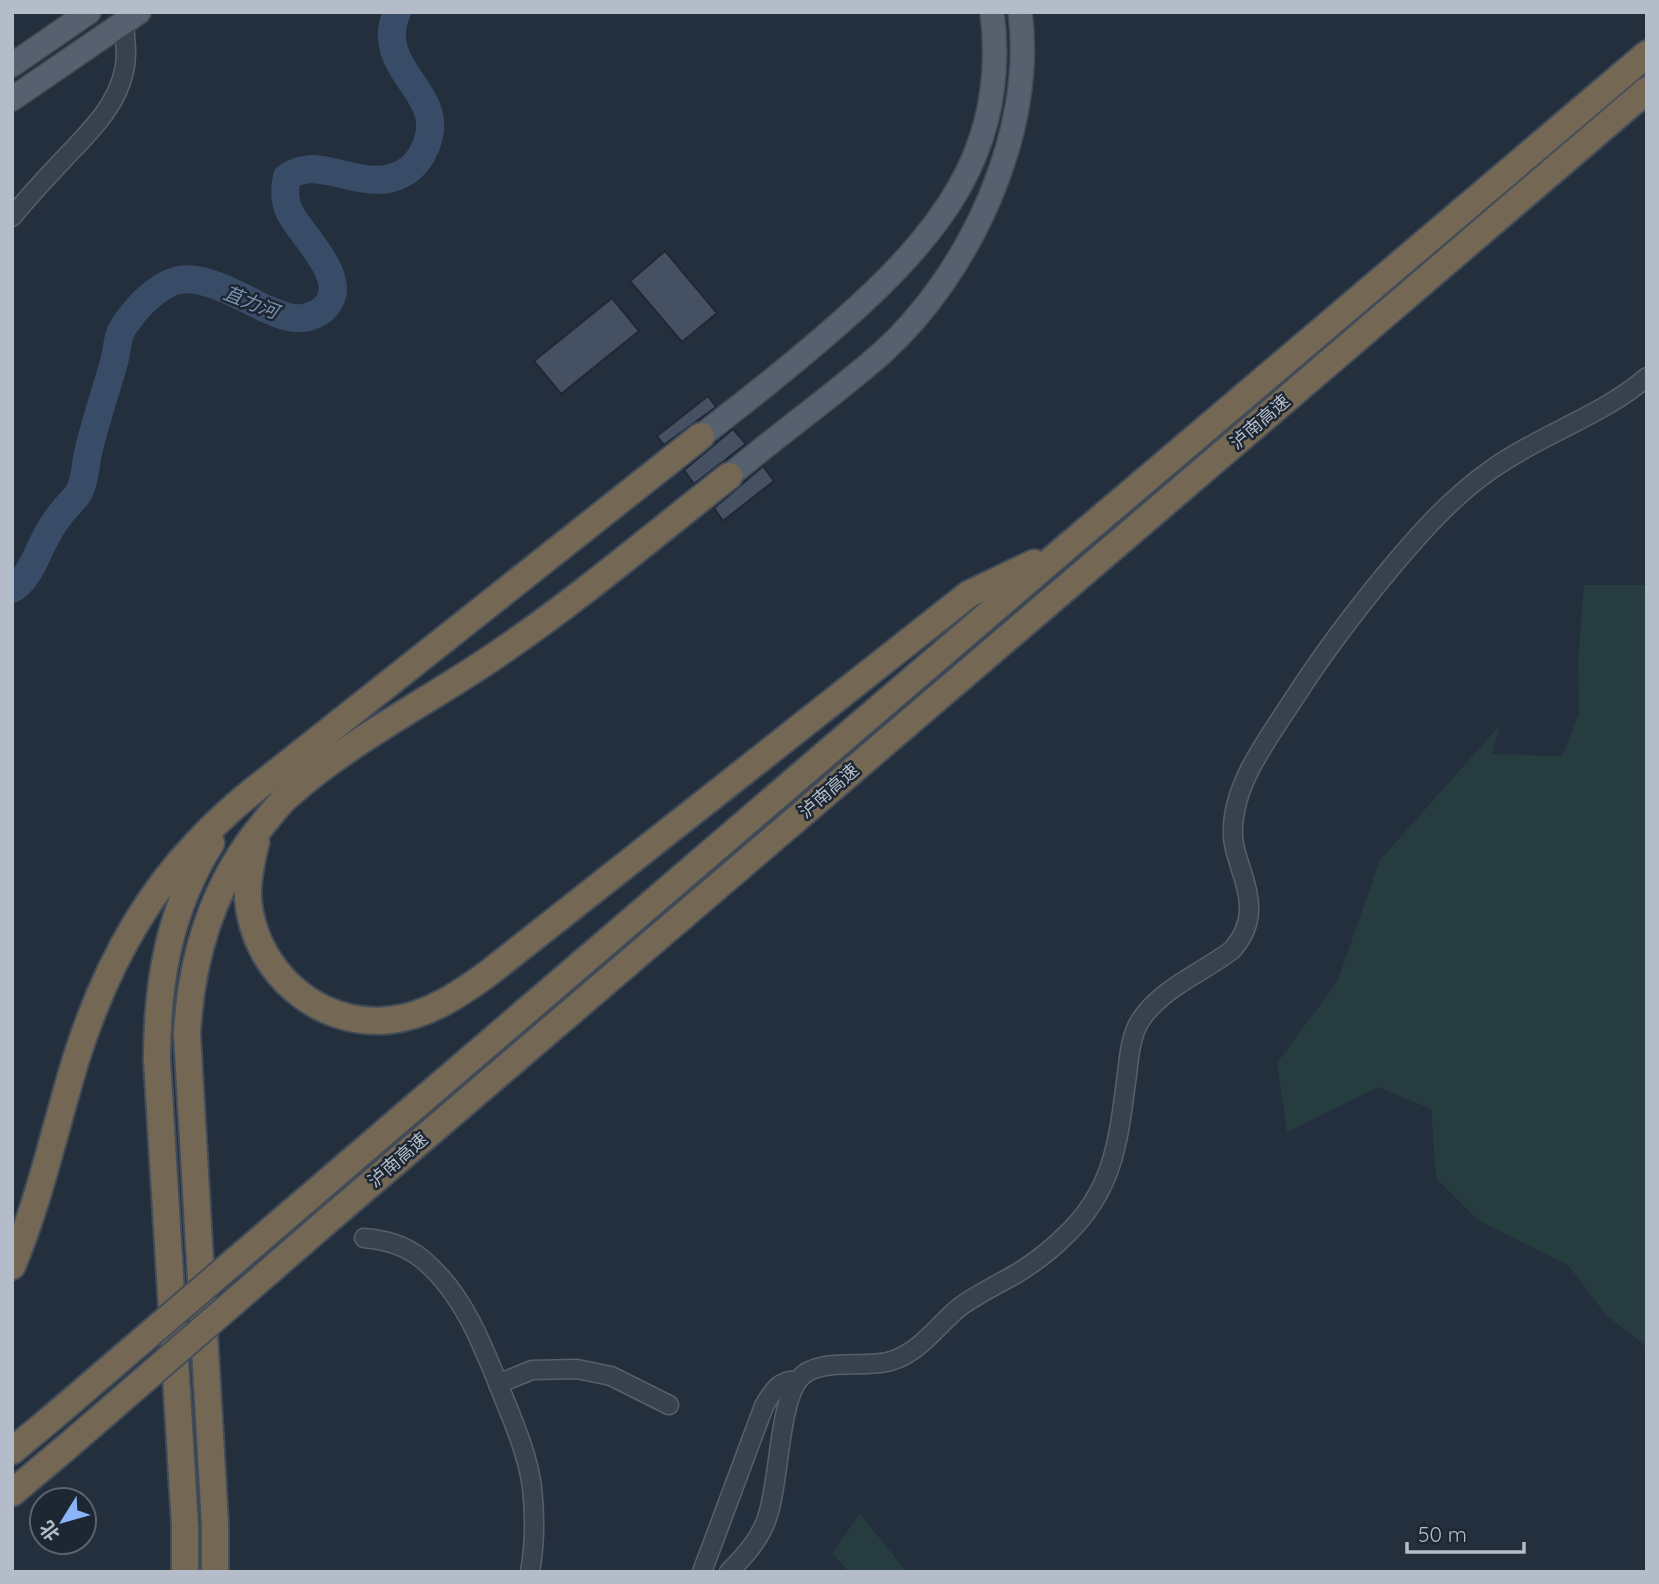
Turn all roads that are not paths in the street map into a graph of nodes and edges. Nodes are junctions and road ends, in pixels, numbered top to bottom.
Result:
1 (89, 12) edge
2 (992, 12) edge
3 (1020, 12) edge
4 (131, 17) edge
5 (1647, 54) edge
6 (12, 65) edge
7 (1647, 90) edge
8 (12, 99) edge
9 (12, 217) edge
10 (1647, 377) edge
11 (701, 436) joint
12 (729, 476) joint
13 (1068, 546) junction
14 (243, 799) junction
15 (267, 818) junction
16 (363, 1238) dead end
17 (12, 1266) edge
18 (797, 1381) junction
19 (498, 1384) junction
20 (669, 1405) dead end
21 (12, 1451) edge
22 (14, 1492) edge
23 (185, 1572) edge
24 (215, 1572) edge
25 (530, 1572) edge
26 (702, 1572) edge
27 (729, 1572) edge

1 - 6 main road
2 - 11 main road
3 - 12 main road
4 - 8 main road
4 - 9 street
5 - 13 highway, 泸南高速
7 - 22 highway, 泸南高速, bridge
10 - 18 street
11 - 14 highway
12 - 15 highway
13 - 15 highway
13 - 21 highway, 泸南高速, bridge
14 - 17 highway
14 - 23 highway
15 - 24 highway
16 - 19 street
18 - 26 street
18 - 27 street
19 - 20 street
19 - 25 street

